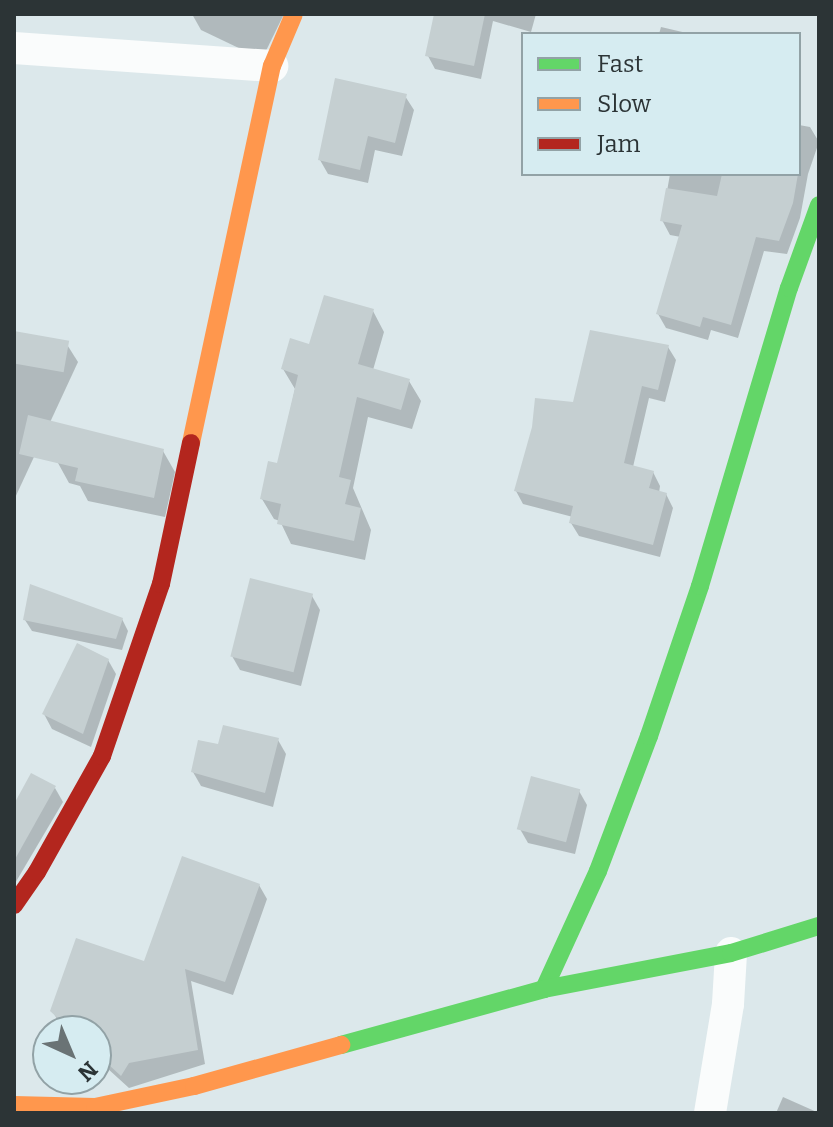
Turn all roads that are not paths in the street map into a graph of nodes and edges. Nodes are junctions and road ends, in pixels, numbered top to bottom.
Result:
1 (294, 14) edge
2 (14, 48) edge
3 (272, 66) junction
4 (819, 205) edge
5 (14, 905) edge
6 (819, 926) edge
7 (731, 953) junction
8 (544, 989) junction
9 (14, 1105) edge
10 (710, 1113) edge

1 - 3 street
2 - 3 street
3 - 5 street
4 - 8 street
6 - 7 street
7 - 8 street
7 - 10 street
8 - 9 street

